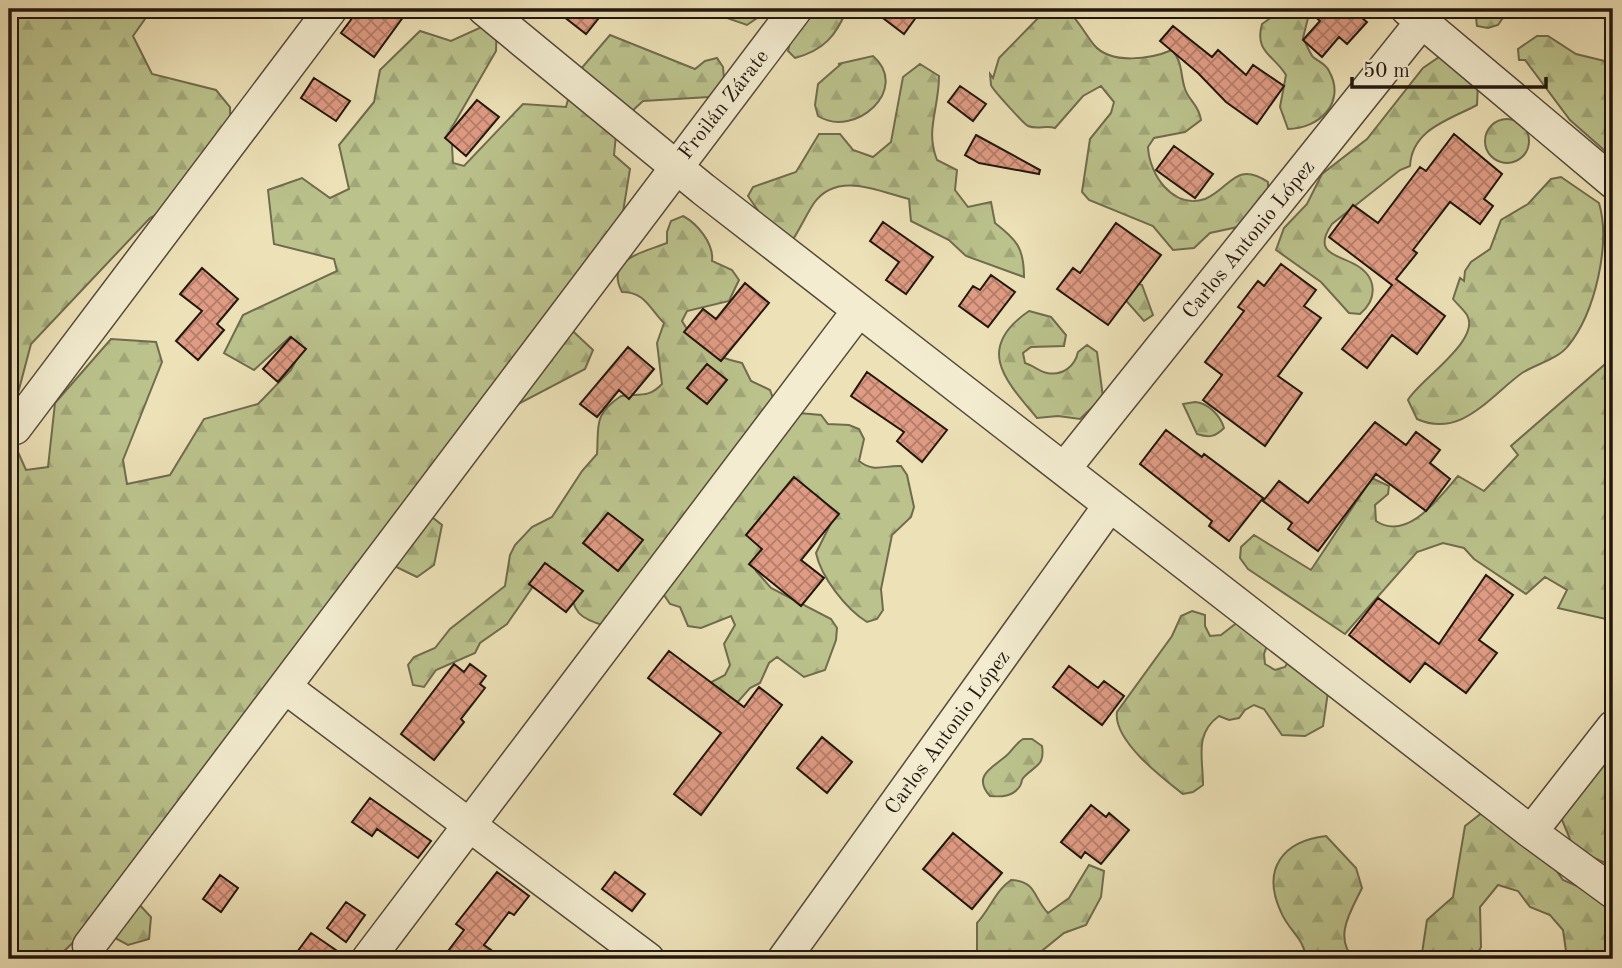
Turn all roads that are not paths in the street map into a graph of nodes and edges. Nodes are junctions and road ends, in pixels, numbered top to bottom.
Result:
1 (331, 9) edge
2 (484, 9) edge
3 (796, 9) edge
4 (1421, 13) edge
5 (675, 166) junction
6 (1613, 182) edge
7 (859, 310) junction
8 (15, 428) dead end
9 (1064, 469) junction
10 (1110, 505) junction
11 (285, 687) junction
12 (1613, 727) edge
13 (469, 825) junction
14 (1531, 832) junction
15 (1613, 892) edge
16 (89, 946) dead end
17 (368, 959) edge
18 (648, 959) edge
19 (783, 959) edge

1 - 8 street
2 - 5 street
3 - 5 street, Froilán Zárate
4 - 6 street
4 - 9 street, Carlos Antonio López
5 - 7 street
5 - 11 street, Froilán Zárate
7 - 9 street
7 - 13 street
9 - 10 street
10 - 14 street
10 - 19 street, Carlos Antonio López
11 - 13 street
11 - 16 street, Froilán Zárate
12 - 14 street
13 - 17 street
13 - 18 street
14 - 15 street

